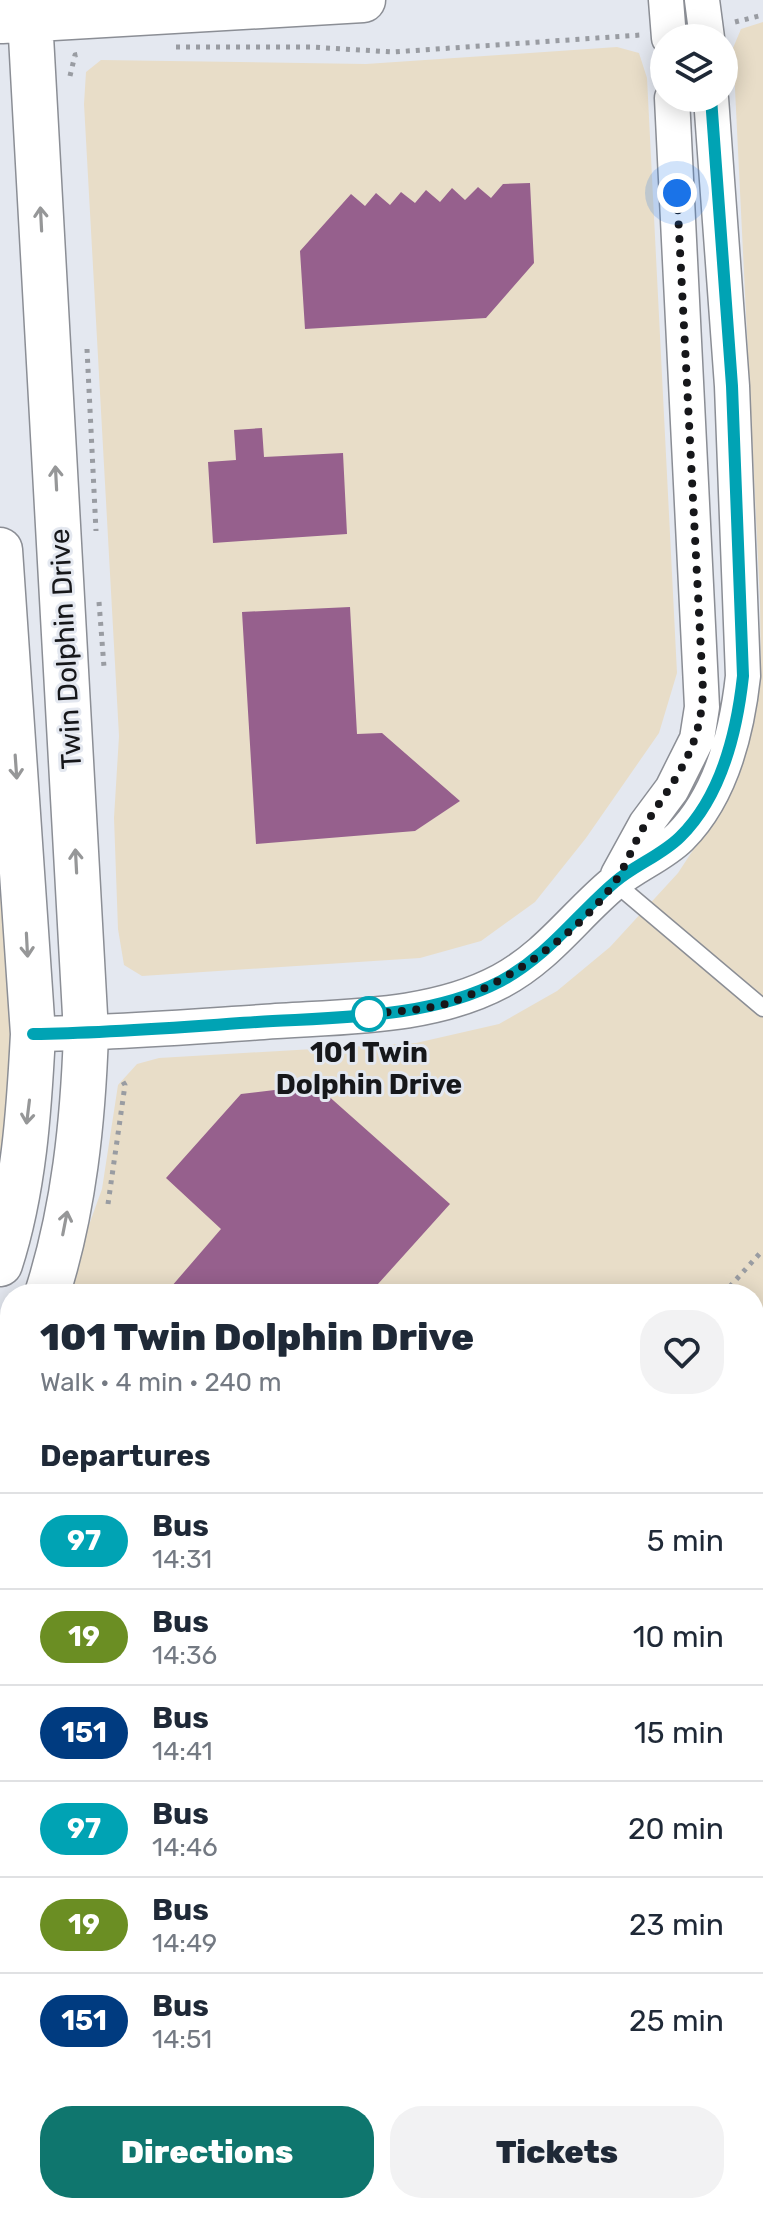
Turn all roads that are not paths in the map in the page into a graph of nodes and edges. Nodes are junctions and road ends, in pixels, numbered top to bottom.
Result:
1 (363, 0) edge
2 (666, 0) edge
3 (702, 0) edge
4 (20, 14) edge
5 (659, 24) edge
6 (712, 24) edge
7 (673, 112) edge
8 (712, 112) edge
9 (0, 550) edge
10 (614, 882) junction
11 (763, 1008) edge
12 (86, 1033) junction
13 (33, 1034) junction
14 (0, 1264) edge
15 (50, 1284) edge

1 - 4 main road
2 - 5 street
3 - 6 street
12 -> 4 main road, Twin Dolphin Drive
7 - 10 street
8 - 10 street
9 -> 13 main road, Twin Dolphin Drive
10 - 11 lane
10 - 12 street
12 - 13 street
15 -> 12 main road, Twin Dolphin Drive
13 -> 14 main road, Twin Dolphin Drive

